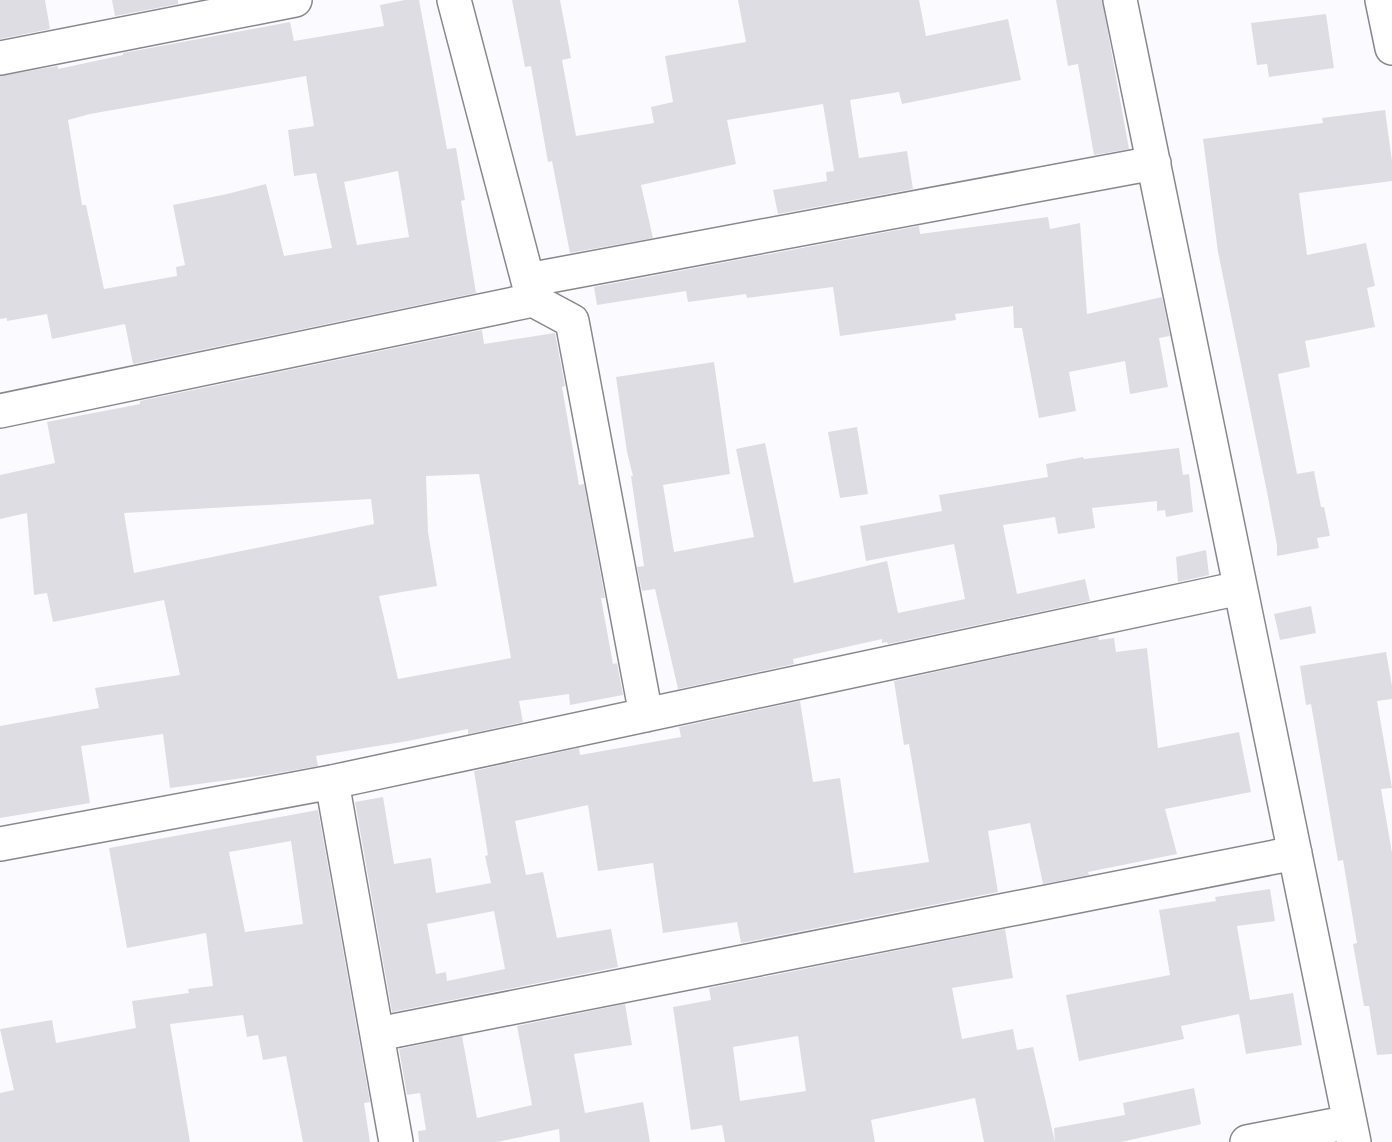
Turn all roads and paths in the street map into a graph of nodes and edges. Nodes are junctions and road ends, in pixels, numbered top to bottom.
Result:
1 (295, 0) edge
2 (454, 0) edge
3 (1120, 0) edge
4 (1382, 0) edge
5 (1392, 48) edge
6 (0, 58) edge
7 (1154, 163) junction
8 (530, 290) junction
9 (0, 411) edge
10 (1240, 588) junction
11 (646, 715) junction
12 (332, 782) junction
13 (0, 844) edge
14 (1295, 853) junction
15 (378, 1034) junction
16 (1352, 1132) edge
17 (396, 1142) edge
18 (1247, 1142) edge

1 - 6 street
2 - 8 street
3 - 7 street
4 - 5 street
7 - 8 street
7 - 10 street
8 - 9 street
8 - 11 street
10 - 11 street
10 - 14 street
11 - 12 street
12 - 13 street
12 - 15 street
14 - 15 street
14 - 16 street
15 - 17 street
16 - 18 street

